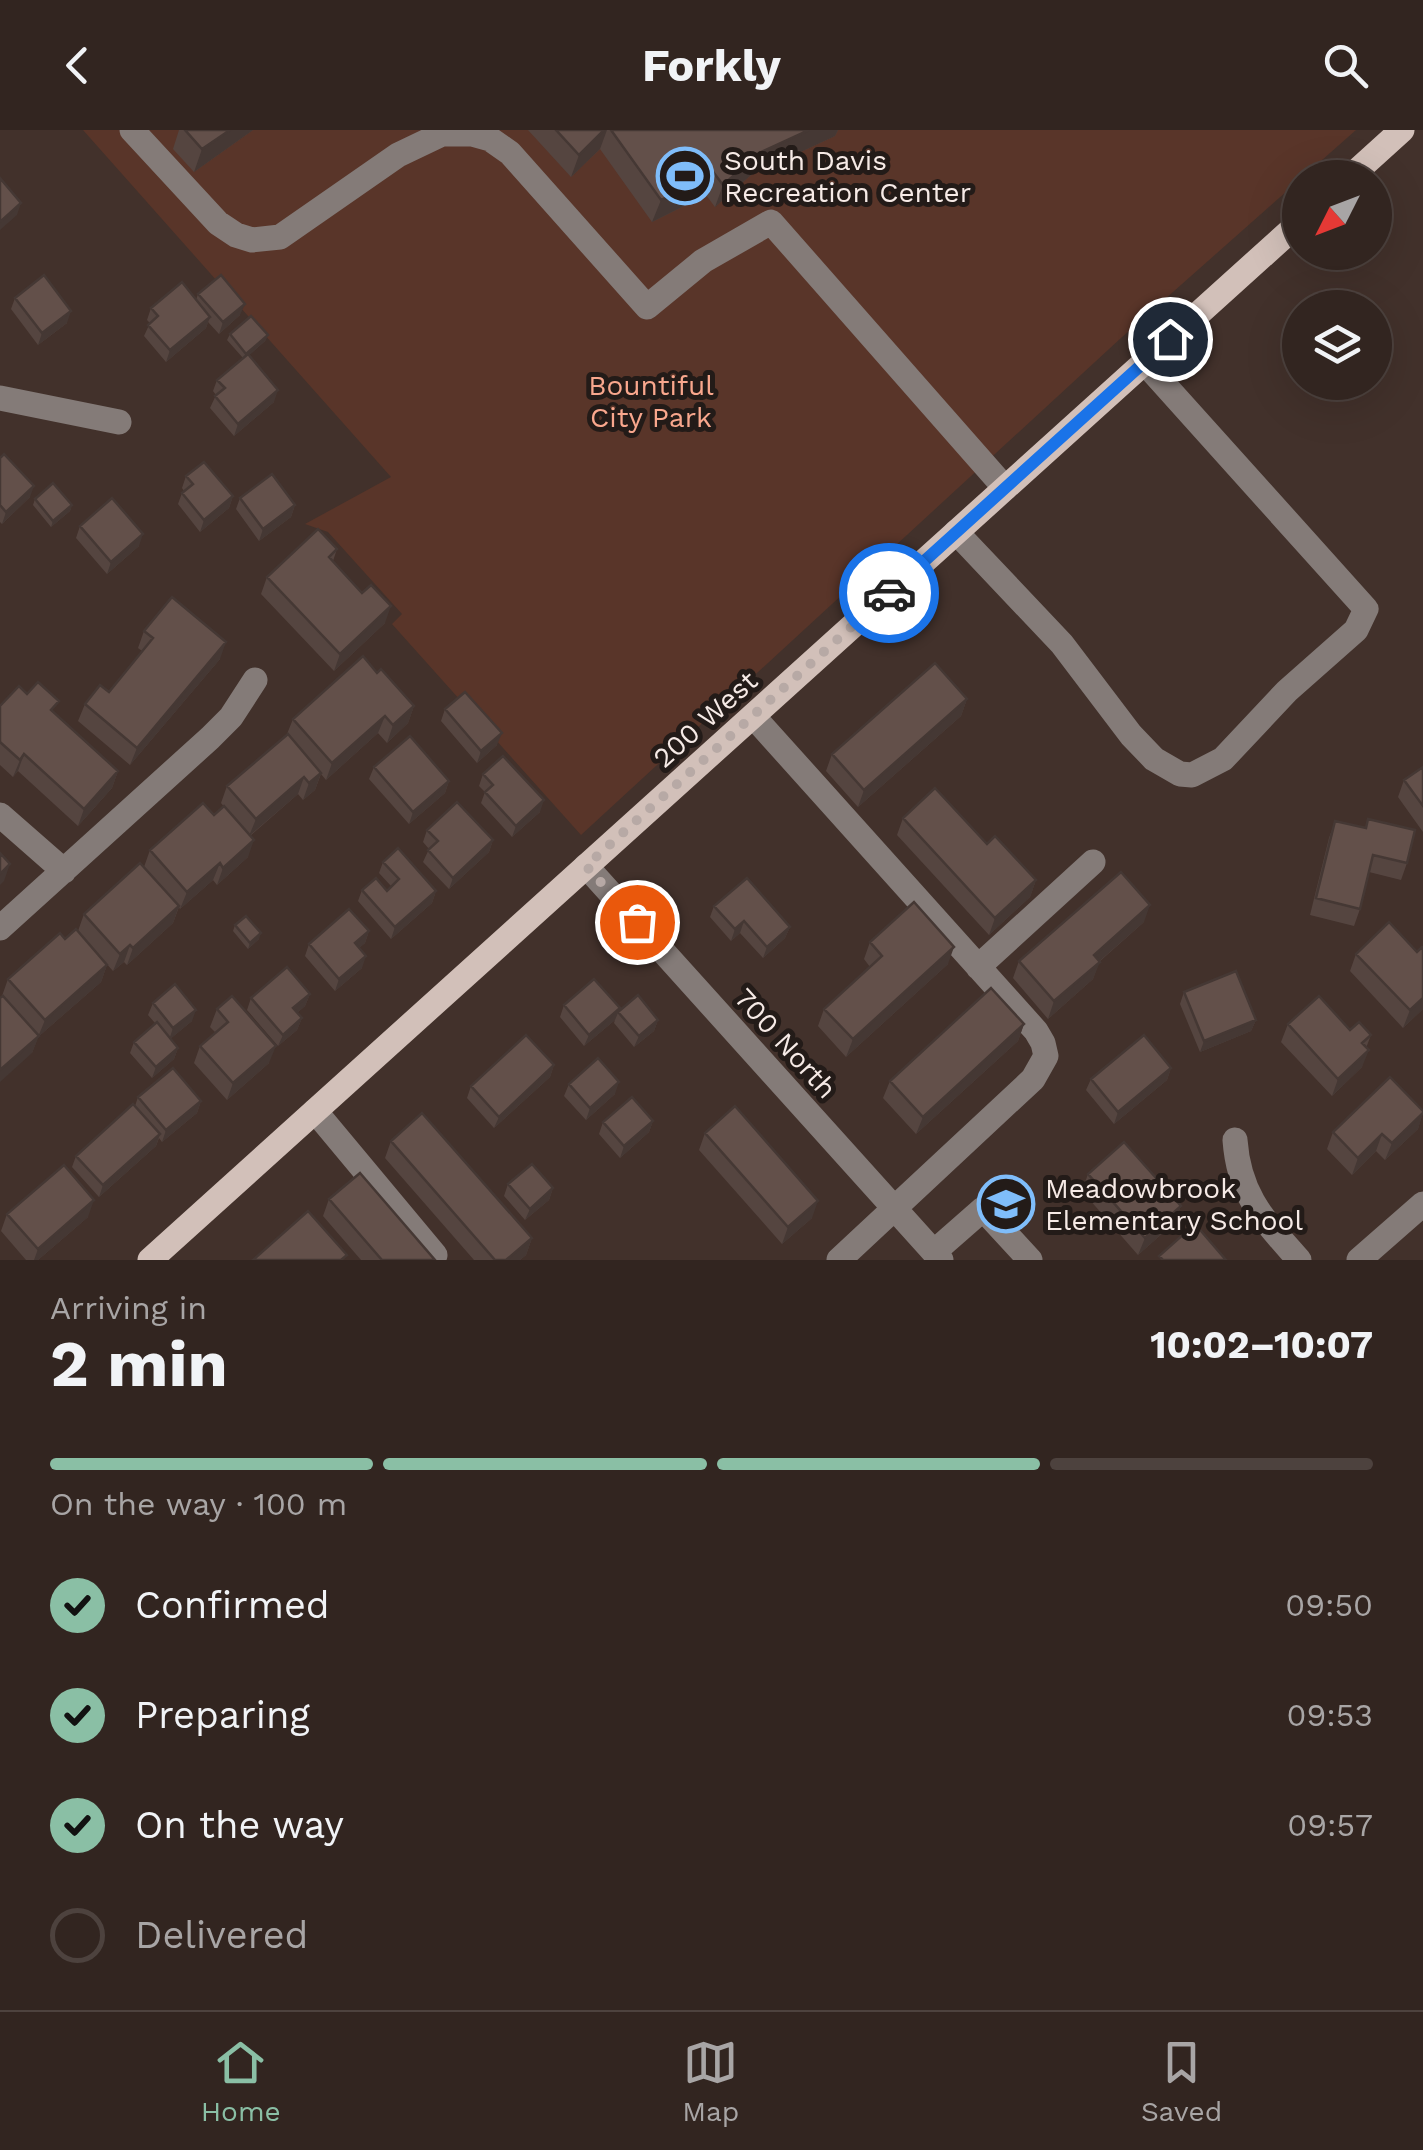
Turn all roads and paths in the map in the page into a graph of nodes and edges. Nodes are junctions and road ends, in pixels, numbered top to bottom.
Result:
1 (132, 130) edge
2 (1402, 130) edge
3 (1370, 160) edge
4 (1282, 238) edge
5 (1144, 362) junction
6 (0, 398) edge
7 (120, 422) dead end
8 (1005, 488) junction
9 (956, 532) junction
10 (256, 680) dead end
11 (753, 716) junction
12 (0, 815) edge
13 (1093, 862) dead end
14 (586, 866) junction
15 (64, 871) junction
16 (0, 928) edge
17 (978, 967) junction
18 (315, 1112) junction
19 (1235, 1140) dead end
20 (1423, 1204) edge
21 (895, 1209) junction
22 (435, 1254) edge
23 (938, 1256) edge
24 (150, 1260) edge
25 (839, 1260) edge
26 (1030, 1260) edge
27 (1299, 1260) edge
28 (1359, 1260) edge

1 - 8 street
2 - 3 main road
4 - 5 main road, 200 West
5 - 8 main road, 200 West
5 - 9 street
6 - 7 street
8 - 9 main road, 200 West
9 - 11 main road, 200 West
10 - 15 street
11 - 14 main road, 200 West
11 - 17 street
12 - 15 street
13 - 17 street
14 - 18 main road, 200 West
14 - 21 street, 700 North
15 - 16 street
17 - 21 street
18 - 22 street
18 - 24 main road, 200 West
19 - 27 street
20 - 28 street
21 - 23 street, 700 North
21 - 25 street
23 - 26 street

